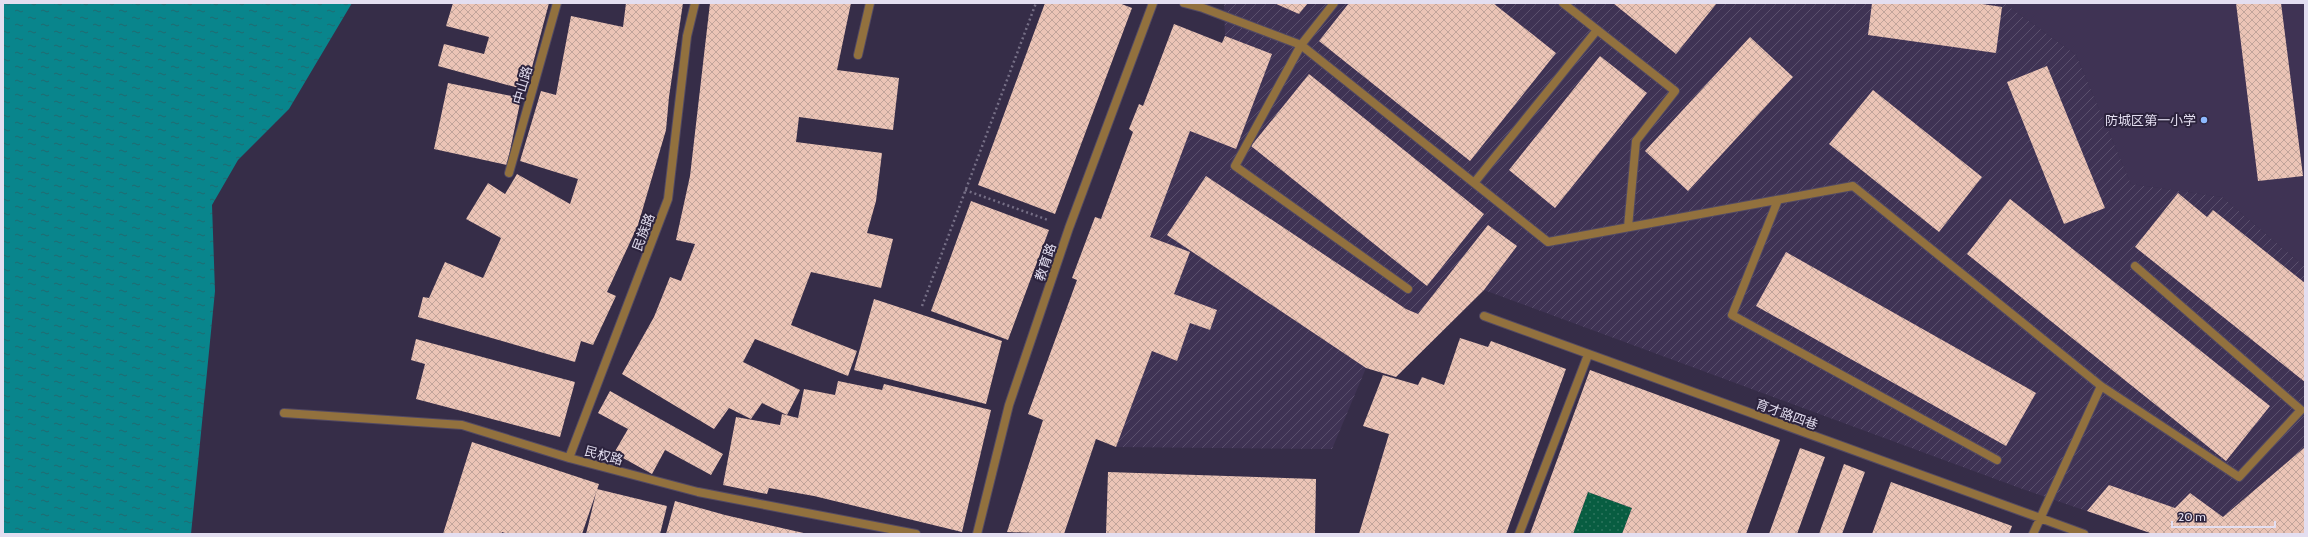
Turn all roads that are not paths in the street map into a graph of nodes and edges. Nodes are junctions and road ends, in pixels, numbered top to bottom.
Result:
1 (558, 3) edge
2 (695, 3) edge
3 (870, 3) edge
4 (1153, 3) edge
5 (1184, 3) edge
6 (1334, 3) edge
7 (1563, 3) edge
8 (1597, 30) junction
9 (1301, 45) junction
10 (858, 55) dead end
11 (509, 174) dead end
12 (1474, 183) junction
13 (1778, 200) junction
14 (1628, 227) junction
15 (2135, 266) dead end
16 (1408, 289) dead end
17 (1484, 316) dead end
18 (1588, 355) junction
19 (2101, 386) junction
20 (284, 413) dead end
21 (569, 458) junction
22 (1998, 460) dead end
23 (2040, 518) junction
24 (916, 534) edge
25 (977, 534) edge
26 (1519, 534) edge
27 (2033, 534) edge
28 (2084, 534) edge

1 - 11 street, 中山路
2 - 21 street, 民族路
3 - 10 street
4 - 25 street, 教育路
5 - 9 street
6 - 9 street
7 - 8 street
8 - 12 street
8 - 14 street
9 - 12 street
9 - 16 street
12 - 14 street
13 - 14 street
13 - 19 street
13 - 22 street
15 - 19 street
17 - 18 street, 育才路四巷
18 - 23 street, 育才路四巷
18 - 26 street
19 - 23 street
20 - 21 street, 民权路
21 - 24 street, 民权路
23 - 27 street
23 - 28 street, 育才路四巷

